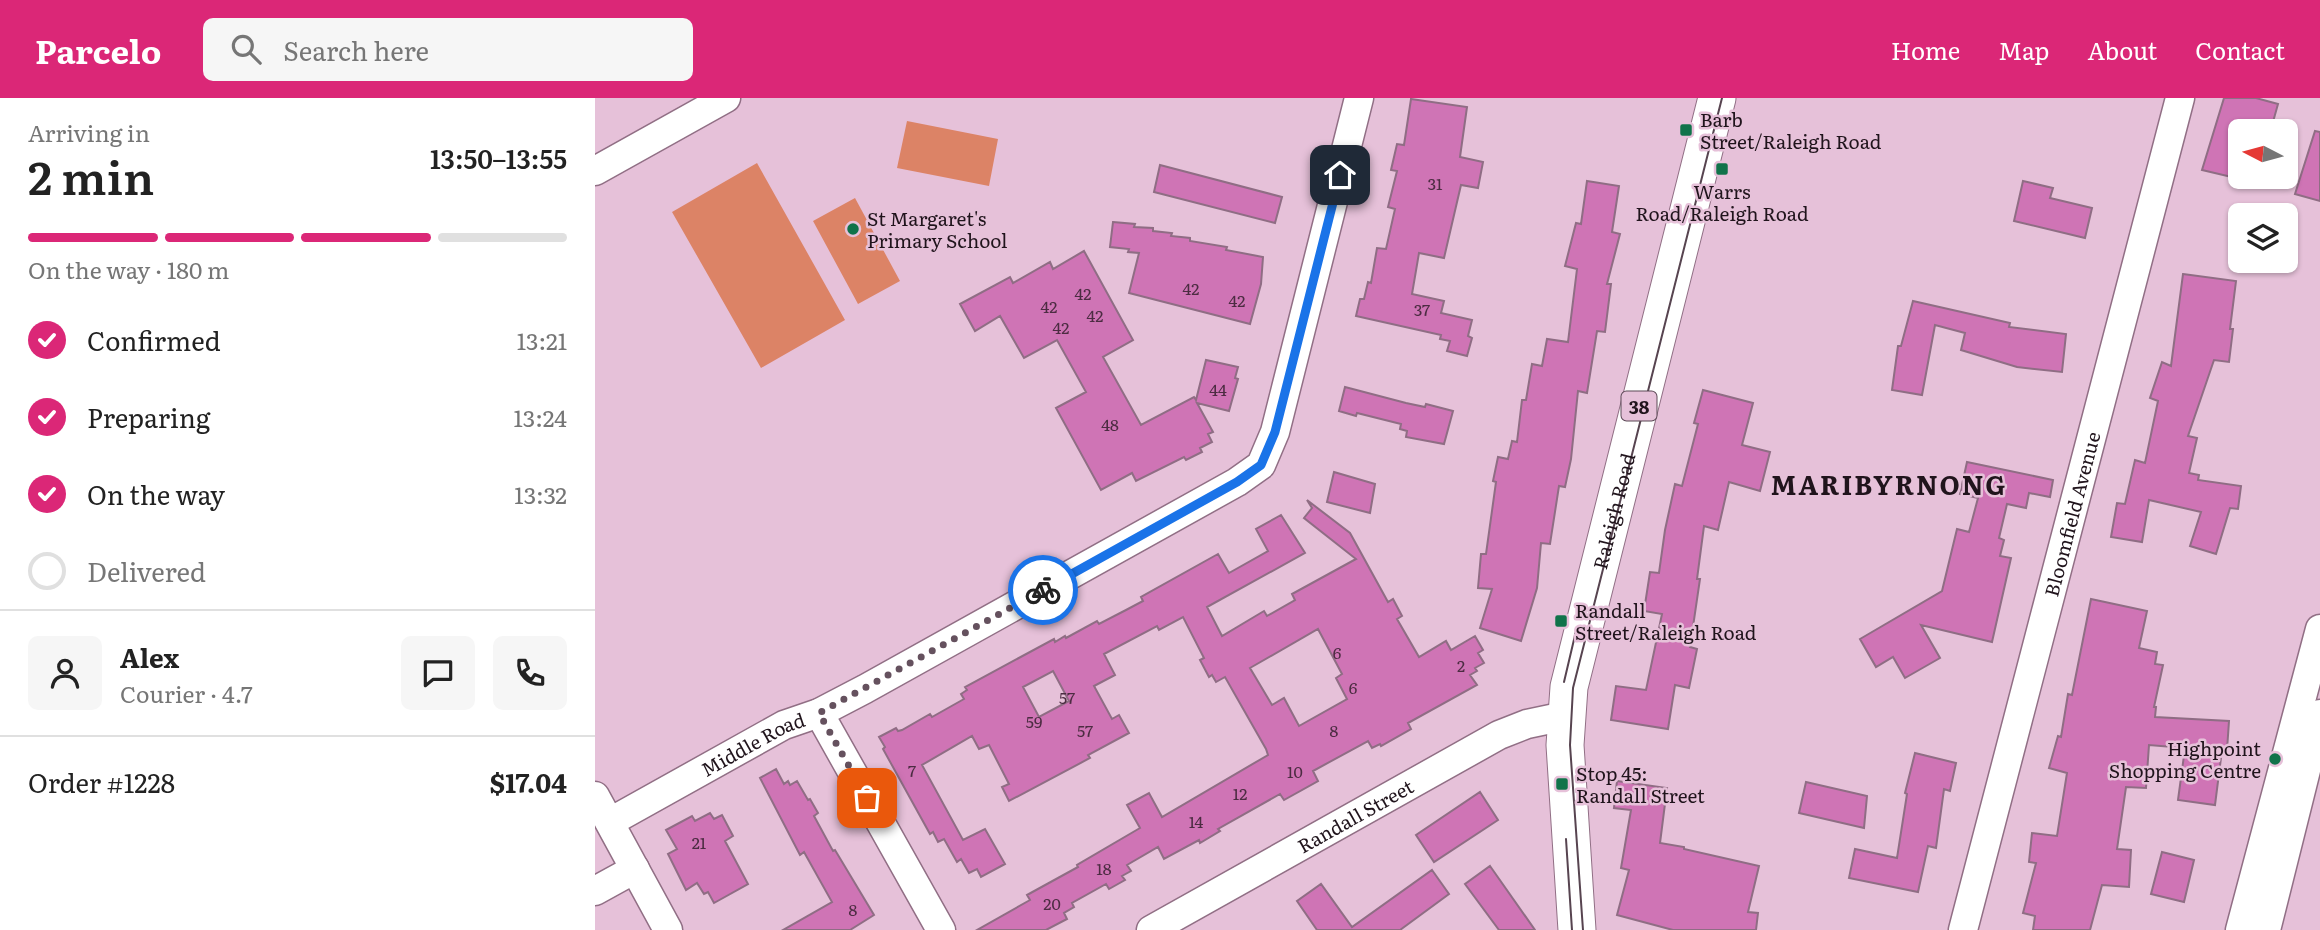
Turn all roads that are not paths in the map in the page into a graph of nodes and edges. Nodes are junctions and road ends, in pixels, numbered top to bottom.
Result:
1 (726, 98) edge
2 (1359, 98) edge
3 (1717, 98) edge
4 (2180, 98) edge
5 (595, 171) edge
6 (2320, 629) edge
7 (819, 713) junction
8 (2320, 714) edge
9 (1565, 716) junction
10 (595, 796) edge
11 (610, 822) junction
12 (635, 869) junction
13 (595, 891) edge
14 (668, 930) edge
15 (941, 930) edge
16 (1151, 930) edge
17 (1577, 930) edge
18 (1963, 930) edge
19 (2240, 930) edge
20 (2266, 930) edge

1 - 5 street
2 - 7 street, Middle Road
3 - 9 main road, Raleigh Road / 38
4 - 18 street, Bloomfield Avenue
6 - 19 street
7 - 11 street, Middle Road
7 - 15 street
8 - 20 street
9 - 16 street, Randall Street
9 - 17 main road, Raleigh Road / 38
10 - 11 street
11 - 12 street
12 - 13 street
12 - 14 street

